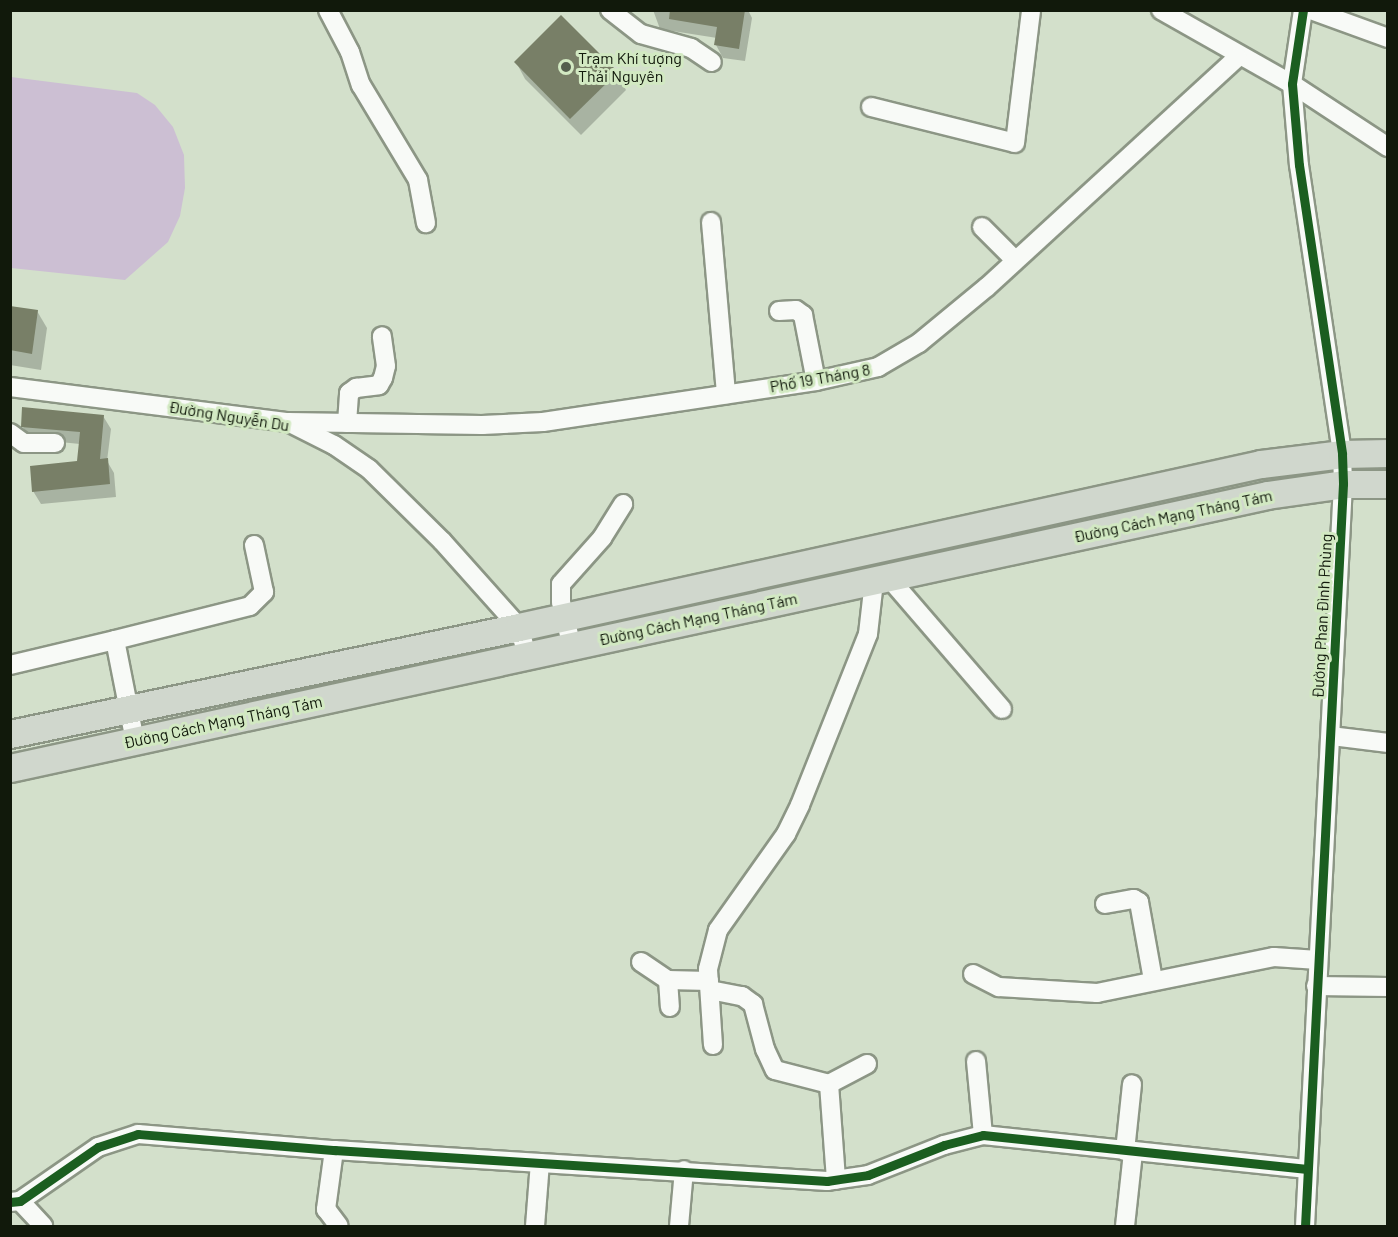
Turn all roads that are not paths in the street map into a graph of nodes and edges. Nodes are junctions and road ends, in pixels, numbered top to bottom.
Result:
1 (328, 10) edge
2 (610, 10) edge
3 (1031, 10) edge
4 (1161, 10) edge
5 (1303, 10) edge
6 (1311, 10) edge
7 (1388, 38) edge
8 (1238, 57) junction
9 (712, 62) dead end
10 (1292, 84) junction
11 (871, 107) dead end
12 (1388, 147) edge
13 (711, 222) dead end
14 (426, 223) dead end
15 (982, 227) dead end
16 (1015, 260) junction
17 (779, 311) dead end
18 (382, 336) dead end
19 (816, 381) junction
20 (10, 387) edge
21 (726, 393) junction
22 (288, 422) junction
23 (347, 423) junction
24 (10, 433) edge
25 (55, 443) dead end
26 (1342, 453) junction
27 (1388, 453) edge
28 (1343, 484) junction
29 (1388, 484) edge
30 (623, 504) dead end
31 (254, 545) dead end
32 (881, 579) junction
33 (564, 615) junction
34 (519, 627) junction
35 (115, 640) junction
36 (572, 647) junction
37 (526, 656) junction
38 (10, 665) edge
39 (1002, 709) dead end
40 (128, 710) junction
41 (10, 734) edge
42 (1331, 736) junction
43 (135, 741) junction
44 (1388, 743) edge
45 (10, 768) edge
46 (1105, 904) dead end
47 (1318, 960) junction
48 (641, 962) dead end
49 (973, 974) dead end
50 (668, 980) junction
51 (1153, 980) junction
52 (710, 985) junction
53 (1317, 986) junction
54 (1388, 987) edge
55 (670, 1007) dead end
56 (713, 1045) dead end
57 (976, 1061) dead end
58 (867, 1064) dead end
59 (829, 1084) junction
60 (1132, 1084) dead end
61 (983, 1135) junction
62 (334, 1150) junction
63 (1129, 1152) junction
64 (540, 1163) junction
65 (1307, 1169) junction
66 (684, 1170) junction
67 (836, 1180) junction
68 (15, 1201) edge
69 (43, 1227) edge
70 (339, 1227) edge
71 (535, 1227) edge
72 (680, 1227) edge
73 (1125, 1227) edge
74 (1305, 1227) edge

1 - 14 street
2 - 9 street
3 - 11 street
4 - 8 street
5 - 10 street, Đường Phan Đình Phùng
6 - 7 street
8 - 10 street
8 - 16 street, Phố 19 Tháng 8
10 - 12 street
10 - 26 street, Đường Phan Đình Phùng
13 - 21 street
15 - 16 street
16 - 19 street, Phố 19 Tháng 8
17 - 19 street
18 - 23 street
19 - 21 street, Phố 19 Tháng 8
20 - 22 street, Đường Nguyễn Du
21 - 23 street, Phố 19 Tháng 8
22 - 23 street, Phố 19 Tháng 8
22 - 34 street, Đường Nguyễn Du
24 - 25 street
26 - 27 highway, Đường Cách Mạng Tháng Tám
26 - 28 street, Đường Phan Đình Phùng
26 - 33 highway, Đường Cách Mạng Tháng Tám
28 - 29 highway, Đường Cách Mạng Tháng Tám
28 - 32 highway, Đường Cách Mạng Tháng Tám
28 - 42 street, Đường Phan Đình Phùng
30 - 33 street
31 - 35 street
32 - 36 highway, Đường Cách Mạng Tháng Tám
32 - 39 street
32 - 52 street
33 - 34 highway, Đường Cách Mạng Tháng Tám
33 - 36 street
34 - 37 street, Đường Nguyễn Du
34 - 40 highway, Đường Cách Mạng Tháng Tám
35 - 38 street
35 - 40 street
36 - 37 highway, Đường Cách Mạng Tháng Tám
37 - 43 highway, Đường Cách Mạng Tháng Tám
40 - 41 highway, Đường Cách Mạng Tháng Tám
40 - 43 street
42 - 44 street
42 - 47 street, Đường Phan Đình Phùng
43 - 45 highway, Đường Cách Mạng Tháng Tám
46 - 51 street
47 - 51 street
47 - 53 street, Đường Phan Đình Phùng
48 - 50 street
49 - 51 street
50 - 52 street
50 - 55 street
52 - 56 street
52 - 59 street
53 - 54 street
53 - 65 street, Đường Phan Đình Phùng
57 - 61 street
58 - 59 street
59 - 67 street
60 - 63 street
61 - 63 street
61 - 67 street
62 - 64 street
62 - 68 street
62 - 70 street
63 - 65 street
63 - 73 street
64 - 66 street
64 - 71 street
65 - 74 street, Đường Phan Đình Phùng
66 - 67 street
66 - 72 street
68 - 69 street

